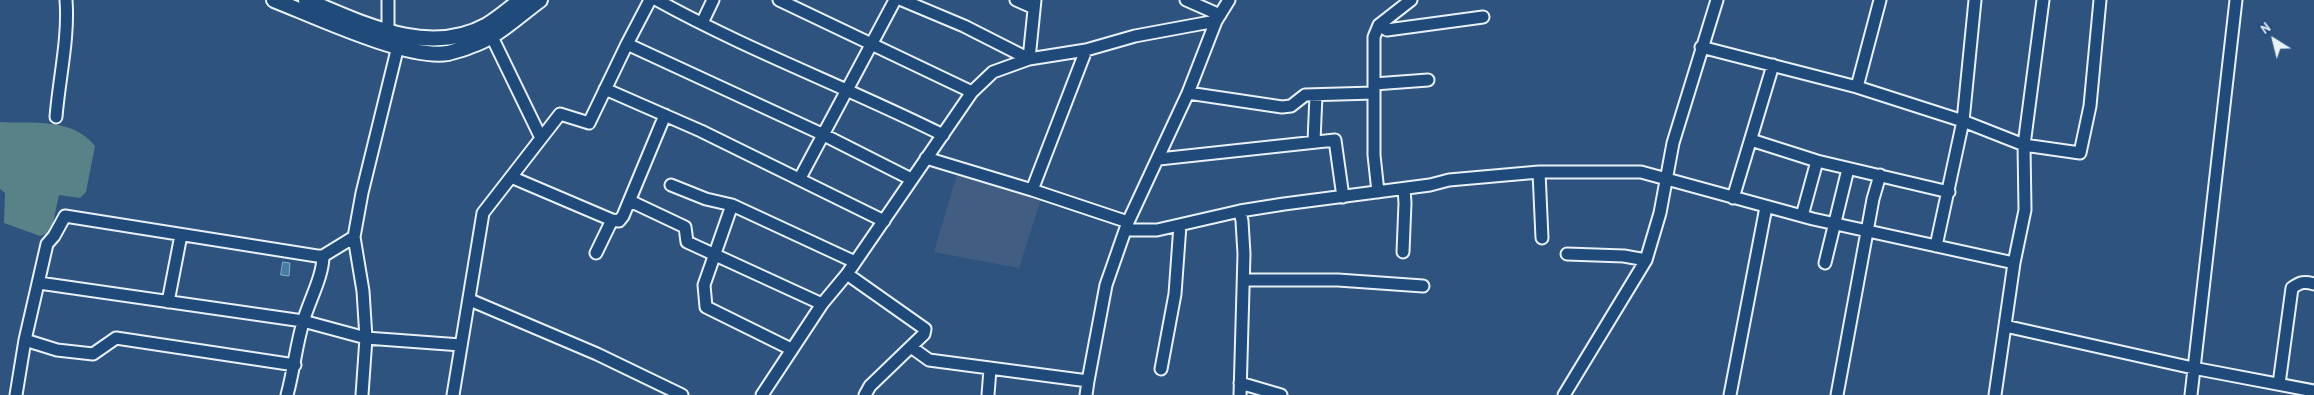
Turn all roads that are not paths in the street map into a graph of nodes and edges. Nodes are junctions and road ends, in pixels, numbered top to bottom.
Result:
1 (66, 0) edge
2 (274, 0) edge
3 (306, 0) edge
4 (388, 0) edge
5 (521, 0) edge
6 (540, 0) edge
7 (650, 0) edge
8 (657, 0) edge
9 (713, 0) edge
10 (779, 0) edge
11 (895, 0) edge
12 (902, 0) edge
13 (1016, 0) edge
14 (1186, 0) edge
15 (1229, 0) edge
16 (1411, 0) edge
17 (1717, 0) edge
18 (1880, 0) edge
19 (1975, 0) edge
20 (2043, 0) edge
21 (2100, 0) edge
22 (2236, 0) edge
23 (1034, 4) edge
24 (1483, 17) dead end
25 (1218, 18) junction
26 (702, 23) junction
27 (1379, 25) junction
28 (388, 31) junction
29 (491, 35) junction
30 (627, 44) junction
31 (872, 44) junction
32 (398, 46) junction
33 (1702, 47) junction
34 (1086, 50) junction
35 (1029, 59) junction
36 (1773, 65) junction
37 (1428, 80) dead end
38 (1856, 86) junction
39 (604, 89) junction
40 (1374, 89) junction
41 (849, 90) junction
42 (972, 92) junction
43 (1188, 93) junction
44 (1316, 95) junction
45 (666, 115) junction
46 (56, 118) dead end
47 (1964, 121) junction
48 (824, 135) junction
49 (943, 135) junction
50 (541, 138) junction
51 (1751, 140) junction
52 (1314, 141) junction
53 (2024, 145) junction
54 (926, 158) junction
55 (1158, 159) junction
56 (1817, 161) junction
57 (1848, 169) junction
58 (1539, 172) junction
59 (1880, 175) junction
60 (511, 177) junction
61 (800, 178) junction
62 (911, 179) junction
63 (1668, 181) junction
64 (671, 185) dead end
65 (1404, 189) junction
66 (1032, 190) junction
67 (1378, 192) junction
68 (1949, 192) junction
69 (1342, 198) junction
70 (1733, 198) junction
71 (630, 201) junction
72 (732, 205) junction
73 (1766, 207) junction
74 (1240, 211) junction
75 (1802, 216) junction
76 (612, 220) junction
77 (884, 221) junction
78 (1834, 224) junction
79 (1180, 225) junction
80 (1127, 226) junction
81 (1867, 232) junction
82 (181, 234) junction
83 (354, 237) junction
84 (1542, 238) dead end
85 (1936, 246) junction
86 (1403, 252) dead end
87 (596, 253) dead end
88 (714, 253) junction
89 (1567, 254) dead end
90 (323, 256) junction
91 (1646, 260) junction
92 (856, 262) junction
93 (1825, 263) dead end
94 (2014, 263) junction
95 (847, 274) junction
96 (1244, 280) junction
97 (39, 283) junction
98 (2314, 284) edge
99 (1423, 286) dead end
100 (470, 300) junction
101 (168, 302) junction
102 (822, 304) junction
103 (303, 321) junction
104 (2005, 326) junction
105 (366, 338) junction
106 (26, 340) junction
107 (461, 345) junction
108 (912, 347) junction
109 (791, 348) junction
110 (295, 365) junction
111 (2193, 368) junction
112 (990, 369) junction
113 (1161, 369) dead end
114 (1088, 381) junction
115 (1240, 383) junction
116 (2281, 388) edge
117 (2314, 391) edge
118 (766, 394) edge
119 (16, 395) edge
120 (286, 395) edge
121 (362, 395) edge
122 (453, 395) edge
123 (682, 395) edge
124 (865, 395) edge
125 (988, 395) edge
126 (1086, 395) edge
127 (1240, 395) edge
128 (1281, 395) edge
129 (1564, 395) edge
130 (1730, 395) edge
131 (1837, 395) edge
132 (1995, 395) edge
133 (2191, 395) edge

1 - 46 street
2 - 32 main road
3 - 28 main road
4 - 28 street
5 - 28 main road
6 - 29 main road
7 - 30 street
8 - 26 street
9 - 26 street
10 - 31 street
11 - 31 street
12 - 35 street
13 - 23 street
14 - 25 street
15 - 25 street
16 - 27 street
17 - 33 street
18 - 38 street
19 - 47 street
20 - 53 street
21 - 53 street
22 - 111 street
23 - 35 street
24 - 27 street
25 - 34 street
25 - 43 street
26 - 41 street
27 - 40 street
29 - 32 main road
29 - 50 street
30 - 39 street
30 - 48 street
31 - 41 street
31 - 42 street
32 - 83 street
33 - 36 street
33 - 63 street
34 - 35 street
34 - 66 street
35 - 42 street
36 - 38 street
36 - 51 street
37 - 40 street
38 - 47 street
39 - 45 street
39 - 50 street
40 - 44 street
40 - 67 street
41 - 48 street
41 - 49 street
42 - 49 street
43 - 44 street
43 - 55 street
44 - 52 street
45 - 61 street
45 - 71 street
47 - 53 street
47 - 68 street
48 - 61 street
48 - 62 street
49 - 54 street
50 - 60 street
51 - 56 street
51 - 70 street
52 - 55 street
52 - 69 street
53 - 94 street
54 - 62 street
54 - 66 street
55 - 80 street
56 - 57 street
56 - 75 street
57 - 59 street
57 - 78 street
58 - 63 street
58 - 65 street
58 - 84 street
59 - 68 street
59 - 81 street
60 - 76 street
60 - 100 street
61 - 77 street
62 - 77 street
63 - 70 street
63 - 91 street
64 - 72 street
65 - 67 street
65 - 86 street
66 - 80 street
67 - 69 street
68 - 85 street
69 - 74 street
70 - 73 street
71 - 76 street
71 - 88 street
72 - 88 street
72 - 92 street
73 - 75 street
73 - 130 street
74 - 79 street
74 - 96 street
75 - 78 street
76 - 87 street
77 - 92 street
78 - 81 street
78 - 93 street
79 - 80 street
79 - 113 street
80 - 114 street
81 - 85 street
81 - 131 street
82 - 90 street
82 - 97 street
82 - 101 street
83 - 90 street
83 - 105 street
85 - 94 street
88 - 102 street
88 - 109 street
89 - 91 street
90 - 103 street
91 - 129 street
92 - 95 street
94 - 104 street
95 - 102 street
95 - 108 street
96 - 99 street
96 - 115 street
97 - 101 street
97 - 106 street
98 - 116 street
100 - 107 street
100 - 123 street
101 - 103 street
102 - 109 street
103 - 105 street
103 - 110 street
104 - 111 street
104 - 132 street
105 - 107 street
105 - 121 street
106 - 110 street
106 - 119 street
107 - 122 street
108 - 112 street
108 - 124 street
109 - 118 street
110 - 120 street
111 - 116 street
111 - 133 street
112 - 114 street
112 - 125 street
114 - 126 street
115 - 127 street
115 - 128 street
116 - 117 street

